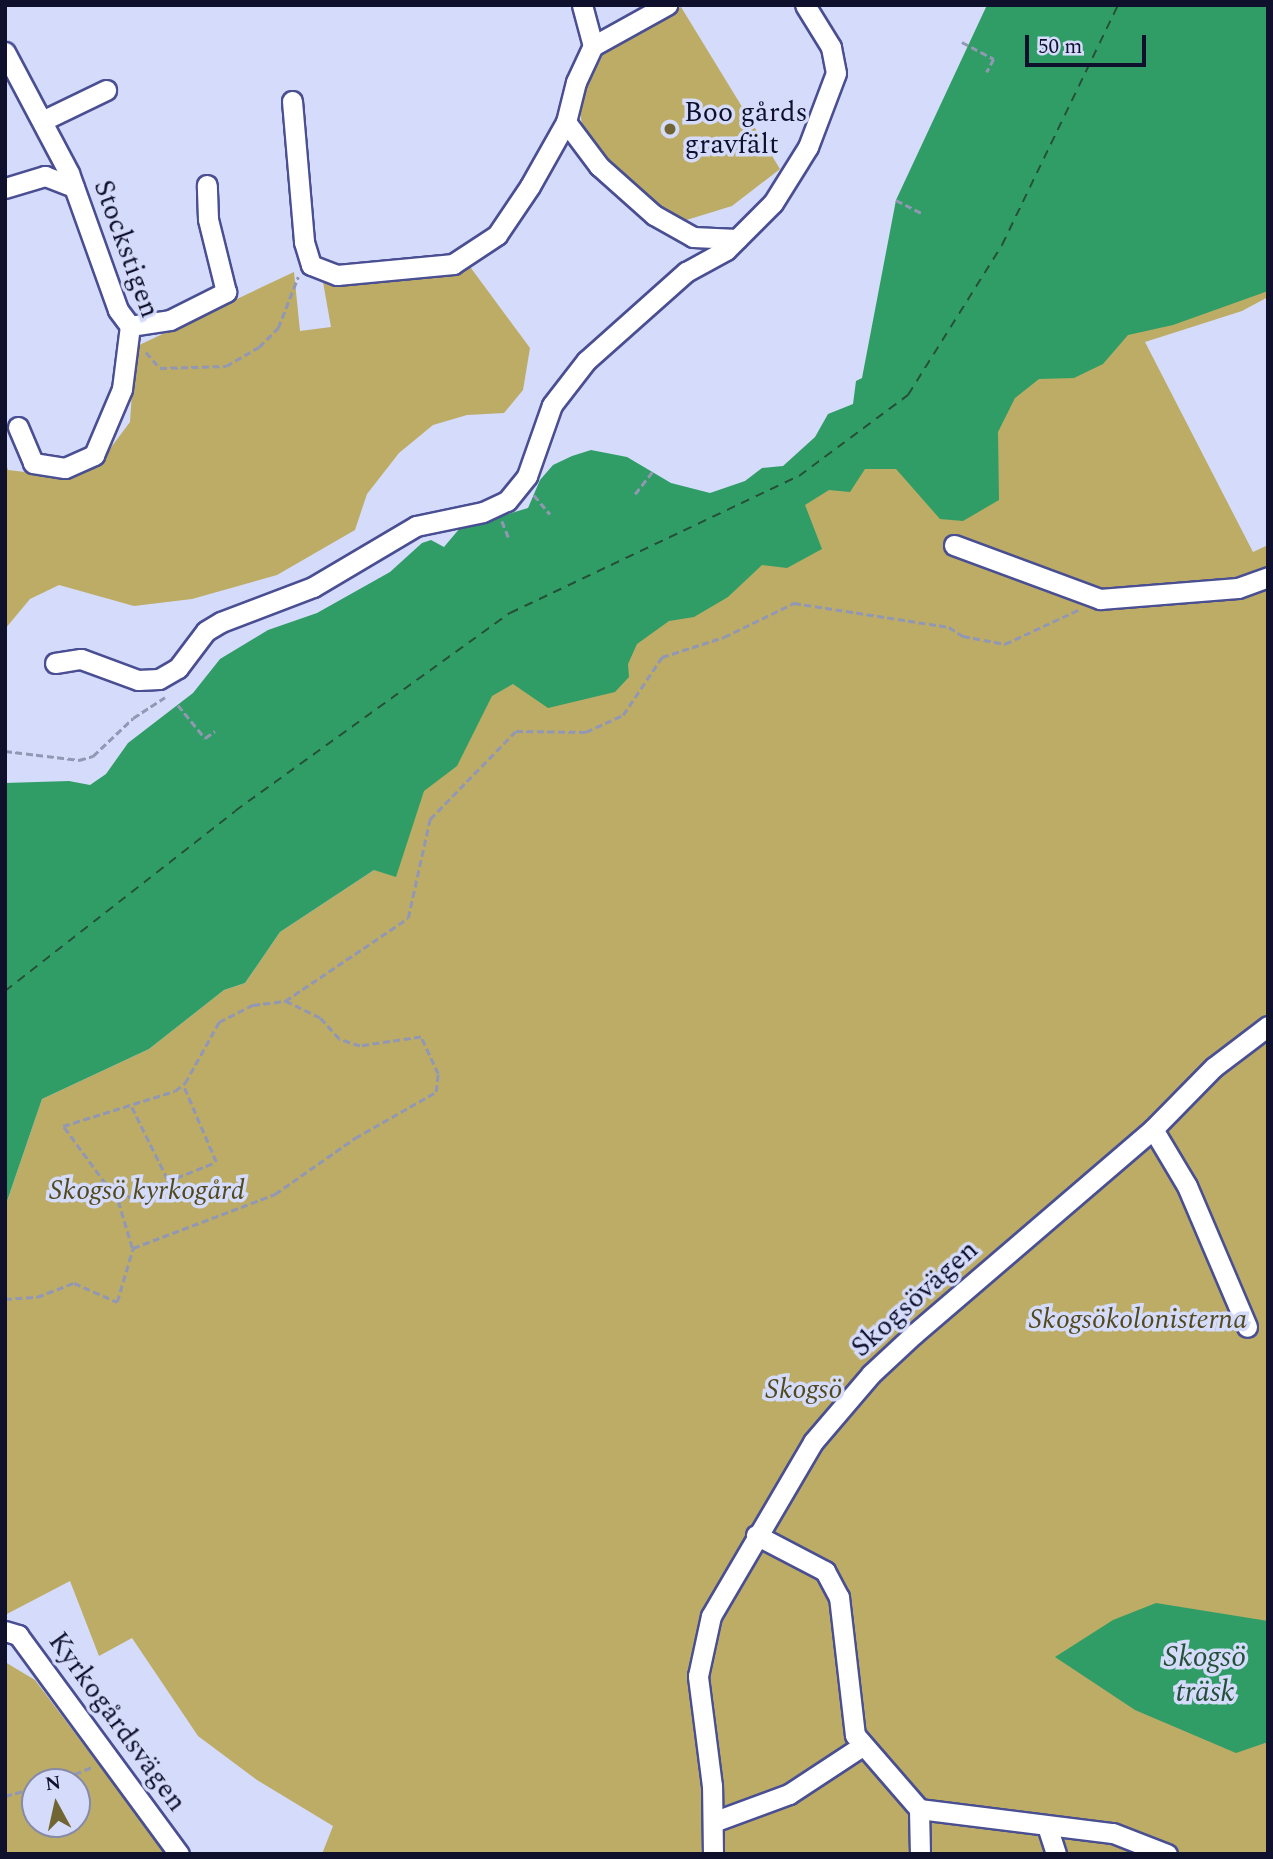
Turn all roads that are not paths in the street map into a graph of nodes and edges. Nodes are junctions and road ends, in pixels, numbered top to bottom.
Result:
1 (582, 5) edge
2 (667, 5) edge
3 (805, 5) edge
4 (593, 46) junction
5 (5, 52) edge
6 (106, 90) dead end
7 (292, 101) dead end
8 (44, 120) junction
9 (565, 122) junction
10 (207, 185) dead end
11 (74, 187) junction
12 (5, 188) edge
13 (737, 239) junction
14 (130, 326) junction
15 (18, 427) dead end
16 (954, 545) dead end
17 (1268, 577) edge
18 (55, 663) dead end
19 (1268, 1026) edge
20 (1153, 1129) junction
21 (1247, 1326) dead end
22 (757, 1535) junction
23 (12, 1633) edge
24 (862, 1746) junction
25 (919, 1809) junction
26 (713, 1822) junction
27 (1047, 1826) junction
28 (179, 1854) edge
29 (713, 1854) edge
30 (920, 1854) edge
31 (1056, 1854) edge
32 (1167, 1854) edge

1 - 4 street
2 - 4 street
3 - 13 street
4 - 9 street
5 - 8 street, Stockstigen
6 - 8 street
7 - 9 street
8 - 11 street, Stockstigen
9 - 13 street
10 - 14 street
11 - 12 street
11 - 14 street, Stockstigen
13 - 18 street
14 - 15 street, Stockstigen
16 - 17 street
19 - 20 street, Skogsövägen
20 - 21 street
20 - 22 street, Skogsövägen
22 - 24 street
22 - 26 street, Skogsövägen
23 - 28 street, Kyrkogårdsvägen
24 - 25 street
24 - 26 street
25 - 27 street
25 - 30 street
26 - 29 street, Skogsövägen
27 - 31 street
27 - 32 street

